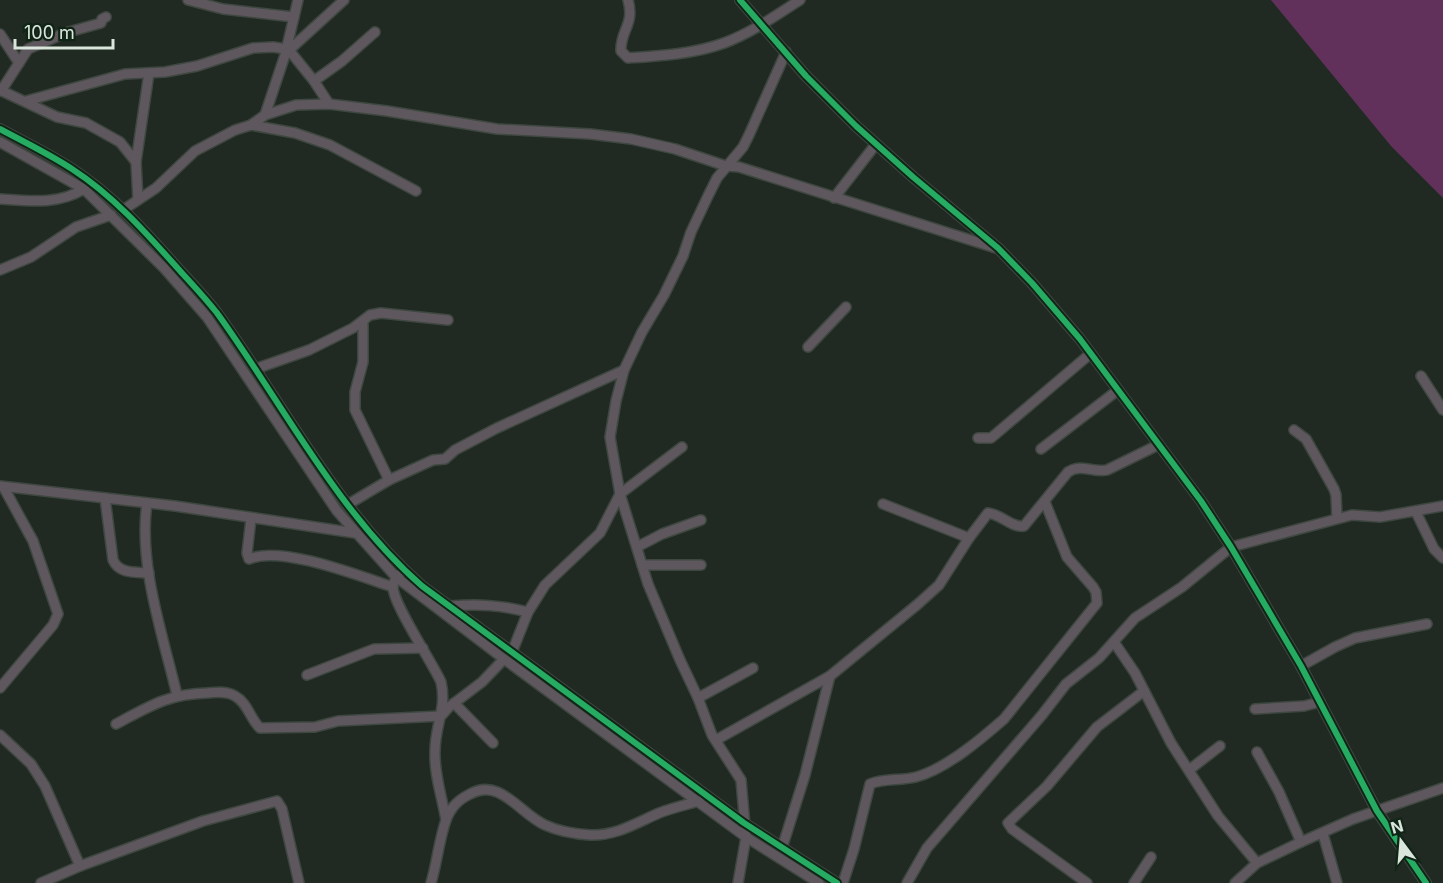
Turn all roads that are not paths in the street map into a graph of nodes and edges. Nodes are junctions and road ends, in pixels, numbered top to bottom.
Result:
1 (188, 0) edge
2 (298, 0) edge
3 (344, 0) edge
4 (628, 0) edge
5 (740, 0) edge
6 (800, 0) edge
7 (294, 16) junction
8 (105, 17) dead end
9 (761, 26) junction
10 (375, 32) dead end
11 (0, 34) edge
12 (287, 51) junction
13 (786, 52) junction
14 (19, 63) junction
15 (149, 73) junction
16 (314, 81) junction
17 (1, 90) edge
18 (26, 101) junction
19 (329, 104) junction
20 (265, 115) junction
21 (251, 126) junction
22 (0, 129) edge
23 (0, 142) edge
24 (876, 144) junction
25 (136, 162) junction
26 (726, 166) junction
27 (84, 189) junction
28 (416, 191) dead end
29 (834, 198) junction
30 (0, 199) edge
31 (138, 200) junction
32 (123, 210) junction
33 (111, 215) junction
34 (998, 248) junction
35 (0, 270) edge
36 (846, 307) dead end
37 (448, 320) dead end
38 (363, 321) junction
39 (808, 347) dead end
40 (1090, 354) junction
41 (255, 369) junction
42 (624, 370) junction
43 (1421, 376) dead end
44 (1118, 390) junction
45 (1443, 410) edge
46 (1294, 430) dead end
47 (978, 438) dead end
48 (1158, 445) junction
49 (682, 447) dead end
50 (1041, 449) dead end
51 (389, 480) junction
52 (2, 487) edge
53 (620, 494) junction
54 (105, 498) junction
55 (1045, 502) junction
56 (147, 503) junction
57 (884, 504) dead end
58 (347, 505) junction
59 (1443, 506) edge
60 (1416, 512) junction
61 (1337, 518) junction
62 (251, 519) junction
63 (701, 520) dead end
64 (355, 533) junction
65 (969, 538) junction
66 (637, 547) junction
67 (1231, 547) junction
68 (1443, 558) edge
69 (642, 565) junction
70 (701, 565) dead end
71 (404, 570) junction
72 (149, 573) junction
73 (396, 577) junction
74 (393, 587) junction
75 (450, 606) junction
76 (528, 612) junction
77 (1427, 624) dead end
78 (1114, 642) junction
79 (423, 648) junction
80 (512, 652) junction
81 (504, 659) junction
82 (1301, 666) junction
83 (753, 668) dead end
84 (307, 675) dead end
85 (830, 676) junction
86 (0, 688) edge
87 (1144, 691) junction
88 (177, 695) junction
89 (698, 698) junction
90 (1320, 702) junction
91 (454, 703) junction
92 (1255, 709) dead end
93 (441, 716) junction
94 (117, 724) dead end
95 (0, 735) edge
96 (716, 740) junction
97 (493, 743) dead end
98 (1220, 746) dead end
99 (1257, 752) dead end
100 (1189, 770) junction
101 (1443, 788) edge
102 (699, 801) junction
103 (1377, 812) junction
104 (446, 820) junction
105 (744, 823) junction
106 (1323, 834) junction
107 (746, 837) junction
108 (1301, 842) junction
109 (782, 848) junction
110 (1151, 857) dead end
111 (1257, 862) junction
112 (80, 866) junction
113 (41, 883) edge
114 (299, 883) edge
115 (431, 883) edge
116 (738, 883) edge
117 (819, 883) edge
118 (837, 883) edge
119 (843, 883) edge
120 (907, 883) edge
121 (1087, 883) edge
122 (1134, 883) edge
123 (1235, 883) edge
124 (1337, 883) edge
125 (1426, 883) edge

1 - 7 street
2 - 7 street
3 - 12 street
4 - 9 street
5 - 9 street
6 - 9 street
7 - 12 street
8 - 14 street
9 - 13 street
10 - 16 street
11 - 14 street
12 - 15 street
12 - 16 street
12 - 20 street
13 - 24 street
13 - 26 street
14 - 17 street
15 - 18 street
15 - 25 street
16 - 19 street
17 - 18 street
18 - 25 street
19 - 20 street
19 - 26 street
20 - 21 street
21 - 28 street
21 - 31 street
22 - 32 street
23 - 27 street
24 - 29 street
24 - 34 street
25 - 31 street
26 - 29 street
26 - 42 street
27 - 30 street
27 - 33 street
29 - 34 street
31 - 32 street
32 - 41 street
33 - 35 street
33 - 64 street
34 - 40 street
36 - 39 street
37 - 38 street
38 - 41 street
38 - 51 street
40 - 44 street
40 - 47 street
41 - 58 street
42 - 51 street
42 - 53 street
43 - 45 street
44 - 48 street
44 - 50 street
46 - 61 street
48 - 55 street
48 - 67 street
49 - 53 street
51 - 58 street
52 - 54 street
52 - 86 street
53 - 66 street
53 - 76 street
54 - 56 street
54 - 72 street
55 - 65 street
55 - 119 street
56 - 62 street
56 - 72 street
57 - 65 street
58 - 71 street
59 - 60 street
60 - 61 street
60 - 68 street
61 - 67 street
62 - 64 street
62 - 74 street
63 - 66 street
64 - 73 street
65 - 85 street
66 - 69 street
67 - 78 street
67 - 82 street
69 - 70 street
69 - 89 street
71 - 73 street
71 - 75 street
72 - 88 street
73 - 74 street
73 - 81 street
74 - 79 street
75 - 76 street
75 - 80 street
76 - 80 street
77 - 82 street
78 - 87 street
78 - 120 street
79 - 84 street
79 - 93 street
80 - 105 street
81 - 91 street
81 - 102 street
82 - 90 street
83 - 89 street
85 - 96 street
85 - 109 street
87 - 100 street
87 - 121 street
88 - 93 street
88 - 94 street
89 - 96 street
90 - 92 street
90 - 103 street
91 - 93 street
91 - 97 street
93 - 104 street
95 - 112 street
96 - 105 street
98 - 100 street
99 - 108 street
100 - 111 street
101 - 103 street
102 - 104 street
102 - 107 street
103 - 106 street
103 - 125 street
104 - 115 street
105 - 107 street
105 - 109 street
106 - 108 street
106 - 124 street
107 - 116 street
107 - 117 street
108 - 111 street
109 - 118 street
110 - 122 street
111 - 123 street
112 - 113 street
112 - 114 street

